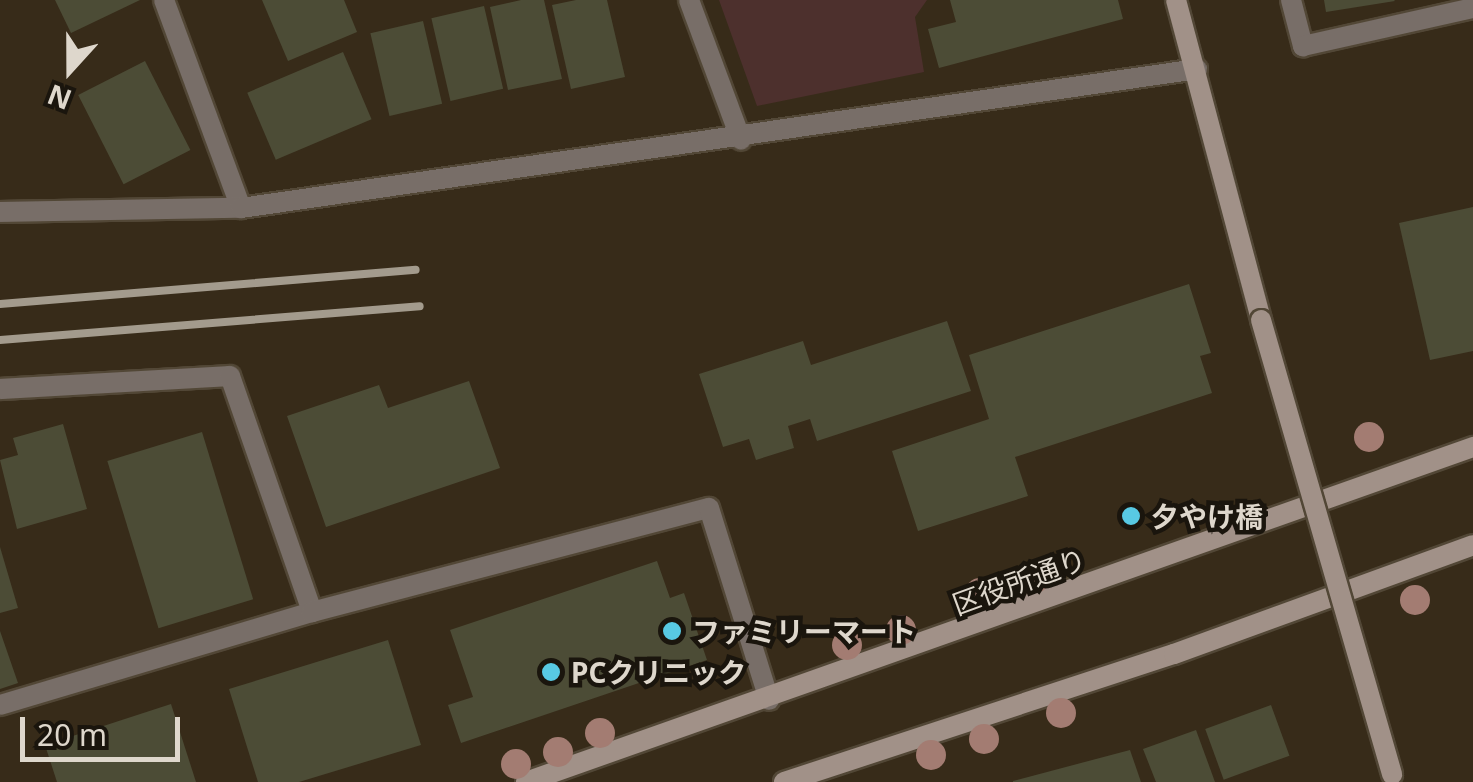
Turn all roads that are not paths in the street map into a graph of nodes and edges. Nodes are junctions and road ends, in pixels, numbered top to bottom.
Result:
1 (164, 0) edge
2 (689, 0) edge
3 (1176, 0) edge
4 (1291, 0) edge
5 (1473, 8) edge
6 (1197, 69) junction
7 (741, 140) junction
8 (242, 208) junction
9 (0, 212) edge
10 (0, 389) edge
11 (1473, 447) edge
12 (1473, 545) edge
13 (312, 612) junction
14 (769, 700) junction
15 (0, 705) edge
16 (1393, 778) edge
17 (526, 782) edge
18 (784, 782) edge

1 - 8 street
2 - 7 street
3 - 6 street
4 - 5 street
6 - 7 street
6 - 16 street, bridge
7 - 8 street
8 - 9 street
10 - 13 street
11 - 14 street, 区役所通り
12 - 18 street
13 - 14 street
13 - 15 street
14 - 17 street, 区役所通り

